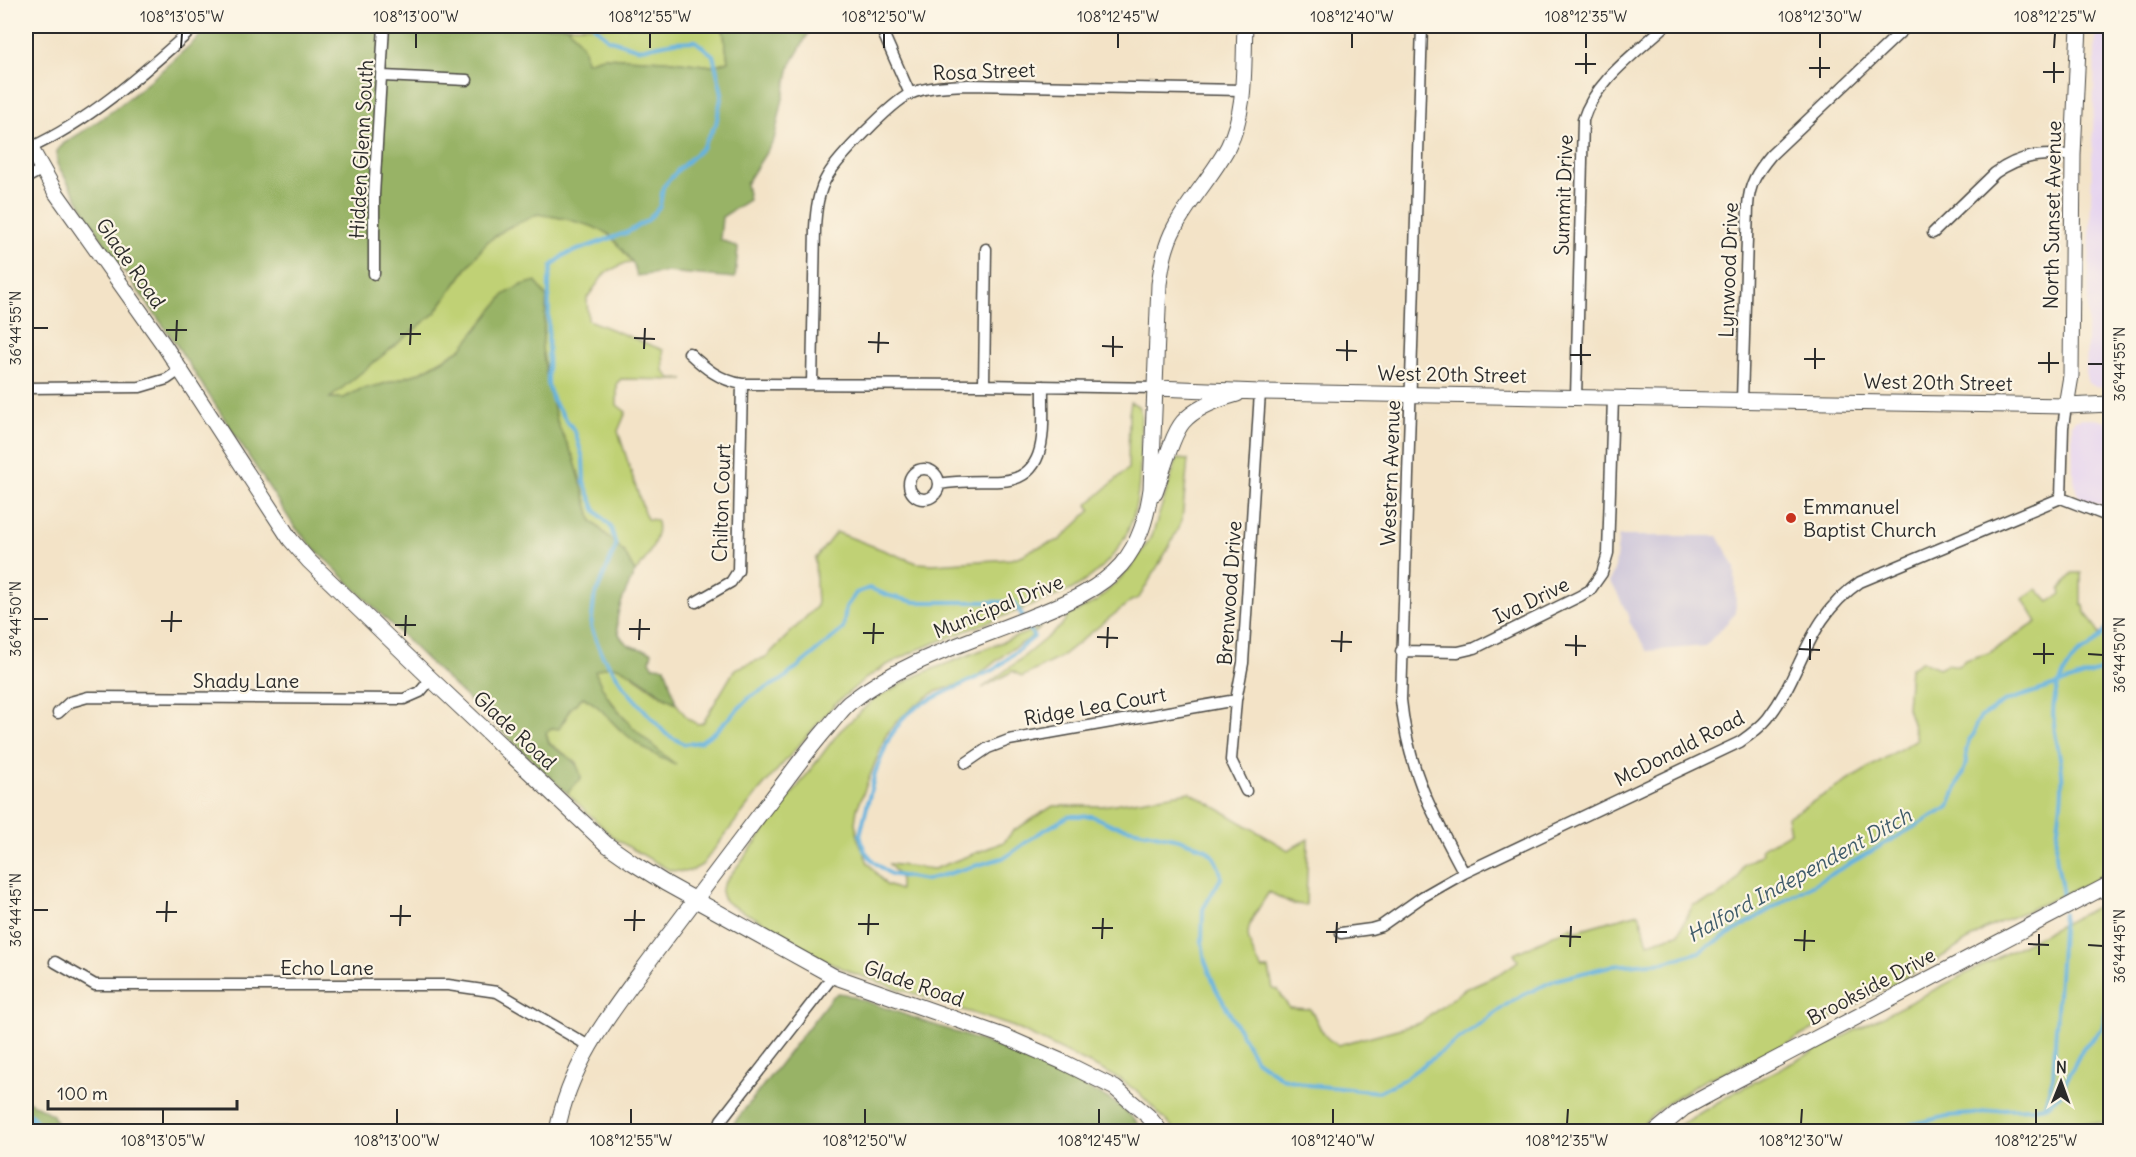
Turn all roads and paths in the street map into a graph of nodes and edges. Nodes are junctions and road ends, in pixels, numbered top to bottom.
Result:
1 (196, 26) edge
2 (384, 26) edge
3 (880, 26) edge
4 (1245, 26) edge
5 (1422, 26) edge
6 (1665, 26) edge
7 (1907, 26) edge
8 (2079, 26) edge
9 (383, 76) junction
10 (467, 80) dead end
11 (1243, 90) junction
12 (910, 94) junction
13 (28, 144) edge
14 (2073, 155) junction
15 (41, 170) junction
16 (26, 178) edge
17 (1933, 233) dead end
18 (986, 249) dead end
19 (374, 274) dead end
20 (689, 353) dead end
21 (180, 370) junction
22 (742, 384) junction
23 (812, 384) junction
24 (984, 385) junction
25 (1043, 386) junction
26 (26, 388) edge
27 (1156, 388) junction
28 (1254, 392) junction
29 (1411, 395) junction
30 (1576, 398) junction
31 (1613, 398) junction
32 (1742, 400) junction
33 (2110, 404) edge
34 (2066, 405) junction
35 (940, 484) dead end
36 (2061, 498) junction
37 (1147, 515) junction
38 (2110, 517) edge
39 (696, 602) dead end
40 (1401, 651) junction
41 (431, 680) junction
42 (1236, 700) junction
43 (58, 713) dead end
44 (966, 763) dead end
45 (1246, 792) dead end
46 (1464, 873) junction
47 (2110, 884) edge
48 (694, 900) junction
49 (1341, 933) dead end
50 (55, 962) dead end
51 (833, 976) junction
52 (589, 1046) junction
53 (557, 1131) edge
54 (718, 1131) edge
55 (1161, 1131) edge
56 (1655, 1131) edge

1 - 13 street
2 - 9 street, Hidden Glenn South
3 - 12 street
4 - 11 main road, Municipal Drive
5 - 29 street, Western Avenue
6 - 30 street, Summit Drive
7 - 32 street, Lynwood Drive
8 - 14 main road, North Sunset Avenue
9 - 10 street
9 - 19 street, Hidden Glenn South
11 - 12 street, Rosa Street
11 - 27 main road, Municipal Drive
12 - 23 street, Rosa Street
13 - 15 main road, Glade Road
14 - 17 street
14 - 34 main road, North Sunset Avenue
15 - 16 street
15 - 21 main road, Glade Road
18 - 24 street
20 - 22 street, West 20th Street
21 - 26 street
21 - 41 main road, Glade Road
22 - 23 street, West 20th Street
22 - 39 street, Chilton Court
23 - 24 street, West 20th Street
24 - 25 street, West 20th Street
25 - 27 street, West 20th Street
25 - 35 street
27 - 28 main road, West 20th Street
27 - 37 main road, Municipal Drive
28 - 29 main road, West 20th Street
28 - 37 main road
28 - 42 street, Brenwood Drive
29 - 30 main road, West 20th Street
29 - 40 street, Western Avenue
30 - 31 main road, West 20th Street
31 - 32 main road, West 20th Street
31 - 40 street, Iva Drive
32 - 34 main road, West 20th Street
33 - 34 main road, West 20th Street
34 - 36 street
36 - 38 street
36 - 46 street, McDonald Road
37 - 48 main road, Municipal Drive
40 - 46 street, Western Avenue
41 - 43 street, Shady Lane
41 - 48 main road, Glade Road
42 - 44 street, Ridge Lea Court
42 - 45 street, Brenwood Drive
46 - 49 street, McDonald Road
47 - 56 main road, Brookside Drive
48 - 51 main road, Glade Road
48 - 52 main road, Municipal Drive
50 - 52 street, Echo Lane
51 - 54 street
51 - 55 main road, Glade Road
52 - 53 main road, Municipal Drive

